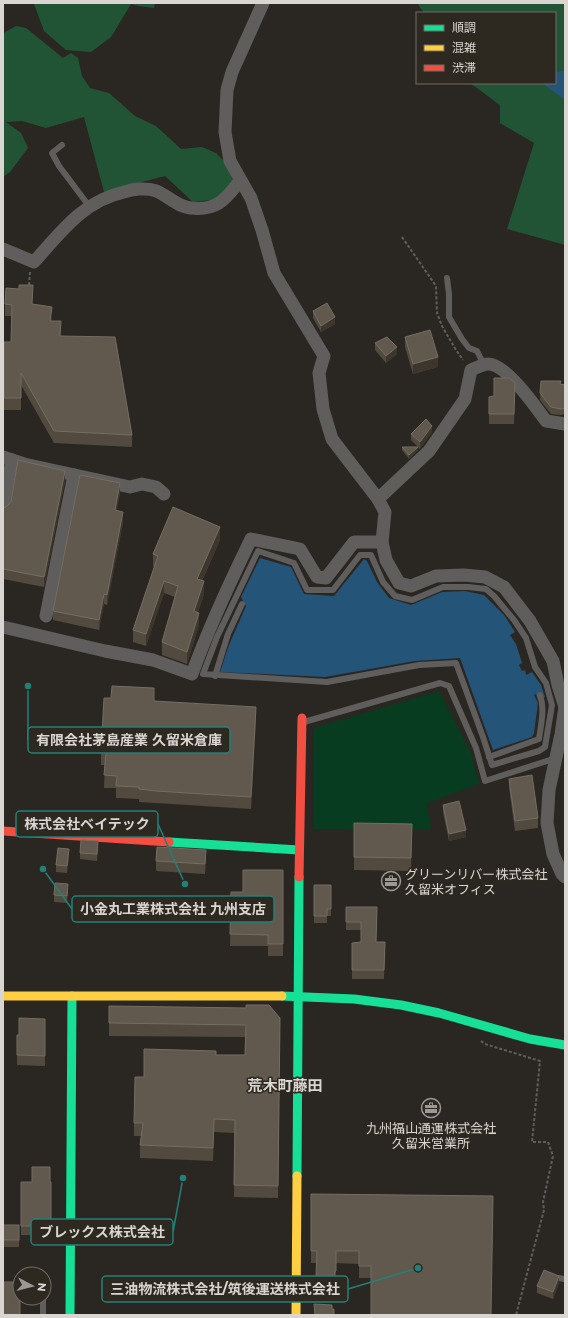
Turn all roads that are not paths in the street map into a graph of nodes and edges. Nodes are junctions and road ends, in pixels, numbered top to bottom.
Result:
1 (263, 3) edge
2 (62, 145) dead end
3 (240, 181) junction
4 (89, 206) junction
5 (3, 249) edge
6 (447, 278) dead end
7 (484, 364) junction
8 (565, 424) edge
9 (7, 459) edge
10 (74, 475) junction
11 (164, 494) dead end
12 (378, 499) junction
13 (3, 510) edge
14 (382, 542) junction
15 (242, 604) dead end
16 (46, 616) dead end
17 (3, 627) edge
18 (215, 676) junction
19 (540, 695) dead end
20 (565, 707) edge
21 (302, 720) joint
22 (489, 757) junction
23 (556, 758) junction
24 (3, 831) edge
25 (299, 850) junction
26 (565, 877) edge
27 (3, 996) edge
28 (72, 996) junction
29 (298, 996) junction
30 (565, 1045) edge
31 (558, 1278) edge
32 (565, 1280) edge
33 (70, 1315) edge
34 (296, 1315) edge

1 - 3 street
2 - 4 lane
3 - 4 street
3 - 12 street
4 - 5 street
6 - 7 lane
7 - 8 street
7 - 12 street
9 - 10 street
9 - 13 street
10 - 11 street
10 - 16 street
12 - 14 street
14 - 17 street
14 - 20 street
15 - 18 lane
18 - 22 lane
18 - 22 lane
19 - 22 lane
20 - 23 street
21 - 23 lane
21 - 25 street
23 - 26 street
24 - 25 street
25 - 29 street
27 - 28 street
28 - 29 street
28 - 33 street
29 - 30 street
29 - 34 street
31 - 32 lane

